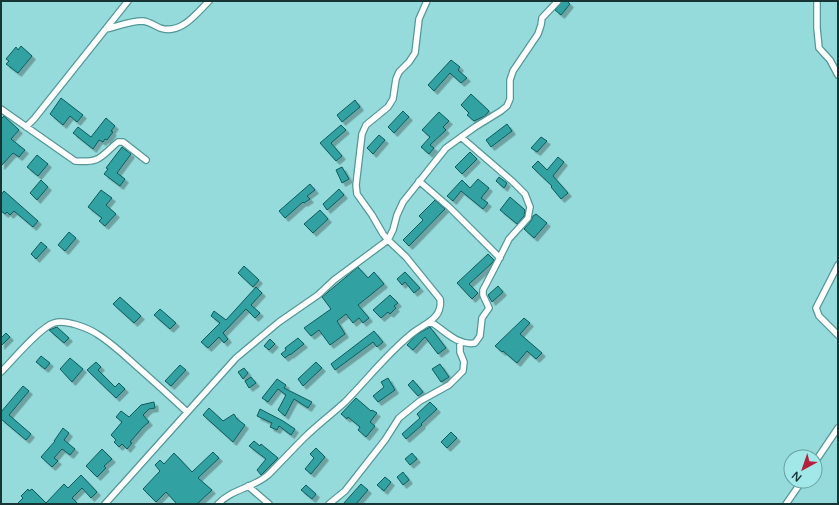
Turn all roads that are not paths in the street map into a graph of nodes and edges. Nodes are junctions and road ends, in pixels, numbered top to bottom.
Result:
1 (128, 1) edge
2 (209, 1) edge
3 (427, 1) edge
4 (558, 1) edge
5 (817, 1) edge
6 (106, 29) junction
7 (838, 75) edge
8 (1, 109) edge
9 (26, 127) junction
10 (461, 137) junction
11 (146, 160) dead end
12 (419, 181) junction
13 (388, 240) junction
14 (500, 258) junction
15 (838, 265) edge
16 (429, 322) junction
17 (838, 335) edge
18 (460, 342) junction
19 (1, 372) edge
20 (187, 412) junction
21 (838, 428) edge
22 (823, 450) edge
23 (248, 486) junction
24 (796, 489) edge
25 (105, 504) edge
26 (218, 504) edge
27 (269, 504) edge
28 (329, 504) edge
29 (786, 504) edge

1 - 6 street
2 - 6 street
3 - 13 street
4 - 10 street
5 - 7 street
6 - 9 street
8 - 9 street
9 - 11 street
10 - 12 street
10 - 14 street
12 - 13 street
12 - 14 street
13 - 16 street
13 - 20 street
14 - 18 street
15 - 17 street
16 - 18 street
16 - 23 street
18 - 28 street
19 - 20 street
20 - 25 street
21 - 22 street
23 - 26 street
23 - 27 street
24 - 29 street

